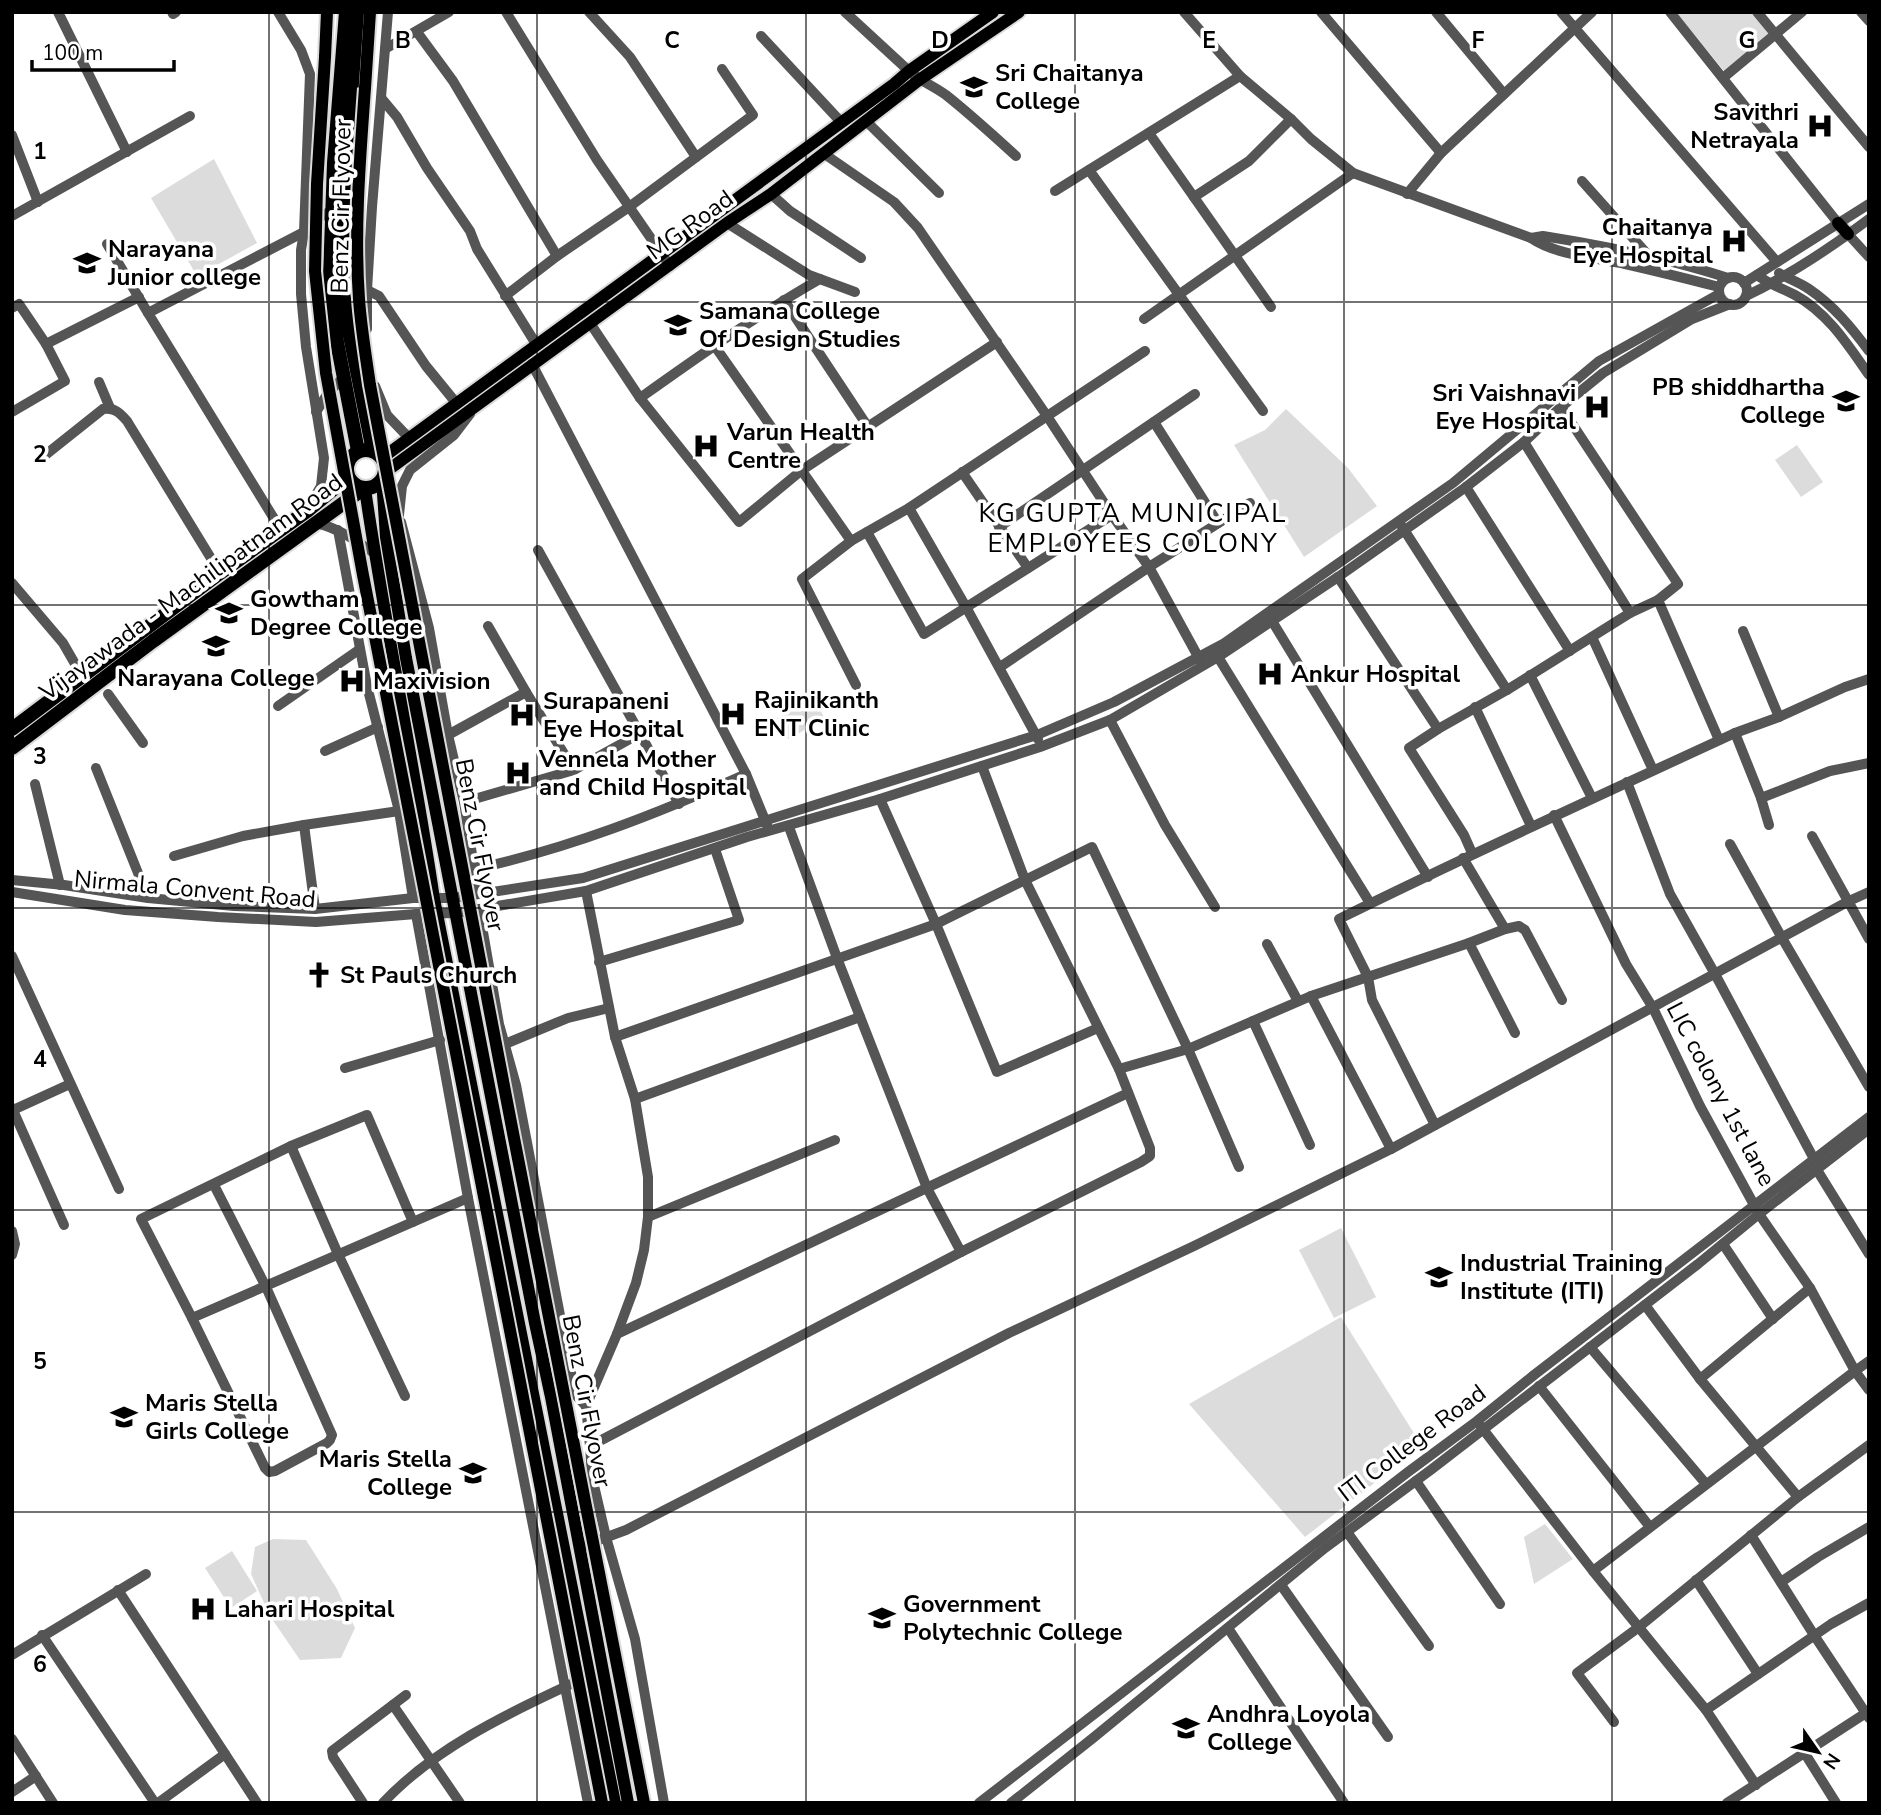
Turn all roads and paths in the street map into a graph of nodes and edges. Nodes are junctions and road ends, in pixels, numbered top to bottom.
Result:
1 (58, 12) edge
2 (278, 12) edge
3 (327, 12) edge
4 (345, 12) edge
5 (357, 12) edge
6 (370, 12) edge
7 (388, 12) edge
8 (449, 12) edge
9 (506, 12) edge
10 (589, 12) edge
11 (845, 12) edge
12 (993, 12) edge
13 (1019, 12) edge
14 (1321, 12) edge
15 (1436, 12) edge
16 (1561, 12) edge
17 (1592, 12) edge
18 (1670, 12) edge
19 (1757, 12) edge
20 (1802, 12) edge
21 (1861, 12) edge
22 (1190, 14) edge
23 (1869, 22) edge
24 (1574, 29) junction
25 (417, 32) junction
26 (1776, 34) junction
27 (761, 36) dead end
28 (385, 49) junction
29 (722, 69) dead end
30 (914, 76) junction
31 (1240, 76) junction
32 (1723, 78) junction
33 (1504, 94) junction
34 (382, 99) junction
35 (190, 116) dead end
36 (1291, 119) junction
37 (866, 121) junction
38 (841, 122) junction
39 (1149, 133) junction
40 (12, 135) edge
41 (1869, 146) edge
42 (127, 152) junction
43 (823, 153) junction
44 (1441, 153) junction
45 (16, 155) edge
46 (1016, 156) dead end
47 (696, 157) junction
48 (1089, 170) junction
49 (1353, 173) junction
50 (1582, 181) dead end
51 (1055, 191) dead end
52 (744, 193) junction
53 (939, 193) dead end
54 (771, 194) junction
55 (1407, 194) junction
56 (1194, 197) junction
57 (38, 202) junction
58 (1869, 204) edge
59 (629, 206) junction
60 (753, 206) junction
61 (332, 210) junction
62 (12, 216) edge
63 (1869, 219) edge
64 (727, 223) junction
65 (1838, 223) junction
66 (304, 232) junction
67 (1848, 234) junction
68 (1531, 238) junction
69 (107, 244) dead end
70 (662, 253) junction
71 (556, 256) junction
72 (1235, 256) junction
73 (1650, 256) junction
74 (1869, 257) edge
75 (861, 258) dead end
76 (1774, 264) junction
77 (670, 266) junction
78 (1757, 275) junction
79 (1783, 275) junction
80 (1728, 278) junction
81 (820, 279) junction
82 (1744, 283) junction
83 (1769, 284) junction
84 (367, 290) junction
85 (1719, 290) junction
86 (855, 292) dead end
87 (1179, 294) junction
88 (505, 296) junction
89 (1746, 296) junction
90 (139, 297) junction
91 (784, 300) junction
92 (1730, 304) junction
93 (1271, 307) dead end
94 (12, 308) edge
95 (148, 313) junction
96 (1143, 319) dead end
97 (590, 324) junction
98 (997, 342) junction
99 (46, 344) junction
100 (536, 344) junction
101 (714, 345) junction
102 (1144, 351) dead end
103 (1869, 351) edge
104 (532, 364) junction
105 (1869, 375) edge
106 (343, 378) junction
107 (99, 382) dead end
108 (1195, 394) dead end
109 (640, 398) junction
110 (457, 404) junction
111 (1561, 407) junction
112 (110, 408) junction
113 (474, 408) junction
114 (1264, 411) dead end
115 (12, 412) edge
116 (316, 412) junction
117 (1047, 416) junction
118 (1154, 422) junction
119 (868, 427) junction
120 (409, 438) junction
121 (1524, 442) junction
122 (44, 456) dead end
123 (376, 462) junction
124 (803, 470) junction
125 (1082, 470) junction
126 (962, 472) junction
127 (348, 477) junction
128 (1466, 487) junction
129 (364, 489) junction
130 (1250, 503) dead end
131 (909, 508) junction
132 (399, 515) junction
133 (1112, 515) junction
134 (311, 517) junction
135 (1218, 523) junction
136 (1402, 526) junction
137 (999, 527) junction
138 (281, 530) junction
139 (338, 530) junction
140 (867, 532) junction
141 (386, 537) junction
142 (852, 541) junction
143 (538, 550) dead end
144 (374, 552) junction
145 (1149, 567) junction
146 (1028, 568) junction
147 (220, 573) junction
148 (1338, 577) junction
149 (12, 583) edge
150 (1658, 600) junction
151 (966, 607) junction
152 (1630, 613) junction
153 (1272, 621) junction
154 (488, 626) dead end
155 (1743, 631) dead end
156 (1592, 637) junction
157 (360, 649) junction
158 (1570, 651) junction
159 (1218, 657) junction
160 (1201, 662) junction
161 (1000, 667) junction
162 (1530, 675) junction
163 (82, 676) junction
164 (1869, 679) edge
165 (856, 685) dead end
166 (1507, 690) junction
167 (526, 692) junction
168 (108, 694) dead end
169 (278, 705) dead end
170 (1475, 708) junction
171 (27, 717) junction
172 (1779, 717) junction
173 (1110, 720) junction
174 (378, 727) junction
175 (12, 729) edge
176 (1438, 729) junction
177 (36, 730) junction
178 (1735, 733) junction
179 (639, 734) junction
180 (448, 735) junction
181 (1037, 735) junction
182 (1719, 740) junction
183 (143, 743) dead end
184 (1040, 747) junction
185 (12, 748) edge
186 (325, 751) dead end
187 (1869, 763) edge
188 (982, 766) junction
189 (96, 768) dead end
190 (574, 770) junction
191 (1653, 770) junction
192 (746, 774) junction
193 (1627, 782) junction
194 (35, 784) dead end
195 (1761, 797) junction
196 (1592, 798) junction
197 (880, 800) junction
198 (464, 802) junction
199 (679, 804) junction
200 (399, 811) junction
201 (1554, 816) junction
202 (764, 820) junction
203 (304, 825) junction
204 (1769, 825) dead end
205 (1531, 826) junction
206 (789, 827) junction
207 (770, 831) junction
208 (1812, 836) dead end
209 (1730, 844) dead end
210 (715, 849) junction
211 (174, 856) dead end
212 (1467, 856) junction
213 (474, 869) junction
214 (1428, 877) junction
215 (12, 880) edge
216 (1026, 880) junction
217 (60, 885) junction
218 (586, 891) junction
219 (12, 892) edge
220 (1869, 892) edge
221 (478, 894) junction
222 (148, 898) junction
223 (413, 898) junction
224 (453, 898) junction
225 (434, 899) junction
226 (1849, 901) junction
227 (1370, 903) junction
228 (1215, 907) dead end
229 (316, 909) junction
230 (479, 909) junction
231 (456, 913) junction
232 (416, 914) junction
233 (437, 914) junction
234 (936, 924) junction
235 (1505, 929) junction
236 (1782, 938) junction
237 (1869, 939) edge
238 (1469, 943) junction
239 (1267, 944) dead end
240 (12, 956) edge
241 (837, 958) junction
242 (599, 962) junction
243 (1715, 974) junction
244 (1368, 977) junction
245 (1311, 996) junction
246 (1562, 1000) dead end
247 (1298, 1001) junction
248 (609, 1008) junction
249 (1653, 1008) junction
250 (860, 1017) junction
251 (1253, 1021) junction
252 (1098, 1028) junction
253 (1515, 1033) dead end
254 (615, 1037) junction
255 (440, 1040) junction
256 (505, 1044) junction
257 (1188, 1049) junction
258 (345, 1068) dead end
259 (1119, 1069) junction
260 (70, 1084) junction
261 (1869, 1087) edge
262 (1128, 1093) junction
263 (635, 1099) junction
264 (13, 1109) edge
265 (1869, 1116) edge
266 (1435, 1125) junction
267 (1868, 1130) edge
268 (835, 1140) dead end
269 (1310, 1145) dead end
270 (291, 1146) junction
271 (1391, 1149) junction
272 (1815, 1165) junction
273 (1239, 1167) dead end
274 (214, 1185) junction
275 (927, 1188) junction
276 (119, 1189) dead end
277 (468, 1198) junction
278 (1757, 1209) junction
279 (648, 1217) junction
280 (413, 1222) junction
281 (64, 1225) dead end
282 (12, 1231) edge
283 (1723, 1244) junction
284 (961, 1252) junction
285 (338, 1254) junction
286 (1869, 1254) edge
287 (12, 1255) edge
288 (266, 1287) junction
289 (1810, 1288) junction
290 (1645, 1305) junction
291 (192, 1318) junction
292 (1773, 1319) junction
293 (617, 1334) junction
294 (1590, 1347) junction
295 (1869, 1361) edge
296 (1855, 1371) junction
297 (1700, 1379) junction
298 (1539, 1386) junction
299 (1869, 1390) edge
300 (405, 1396) dead end
301 (586, 1406) junction
302 (1480, 1425) junction
303 (590, 1446) junction
304 (1869, 1446) edge
305 (1755, 1447) junction
306 (1416, 1481) junction
307 (1706, 1484) junction
308 (1798, 1496) junction
309 (1650, 1527) junction
310 (1869, 1527) edge
311 (1346, 1532) junction
312 (1751, 1535) junction
313 (606, 1537) junction
314 (580, 1547) junction
315 (1593, 1571) junction
316 (146, 1574) dead end
317 (1696, 1580) junction
318 (1781, 1582) junction
319 (1281, 1585) junction
320 (118, 1590) junction
321 (1869, 1603) edge
322 (1500, 1604) dead end
323 (1639, 1626) junction
324 (1228, 1628) junction
325 (42, 1635) junction
326 (1814, 1636) junction
327 (1429, 1646) dead end
328 (12, 1655) edge
329 (1758, 1674) junction
330 (588, 1675) junction
331 (566, 1686) junction
332 (405, 1695) dead end
333 (393, 1705) junction
334 (1706, 1710) junction
335 (1868, 1714) edge
336 (1614, 1722) dead end
337 (1388, 1737) dead end
338 (12, 1739) edge
339 (1804, 1752) junction
340 (225, 1754) junction
341 (430, 1760) junction
342 (36, 1776) junction
343 (1756, 1785) junction
344 (12, 1792) edge
345 (1728, 1802) edge
346 (54, 1803) edge
347 (157, 1803) edge
348 (257, 1803) edge
349 (363, 1803) edge
350 (383, 1803) edge
351 (460, 1803) edge
352 (588, 1803) edge
353 (602, 1803) edge
354 (615, 1803) edge
355 (628, 1803) edge
356 (644, 1803) edge
357 (664, 1803) edge
358 (979, 1803) edge
359 (1011, 1803) edge
360 (1344, 1803) edge
361 (1836, 1803) edge

1 - 42 street
2 - 66 street
3 - 353 main road, Benz Cir Flyover, bridge
4 - 61 highway
5 - 123 highway
6 - 356 main road, Benz Cir Flyover, bridge
7 - 28 street
8 - 25 street
9 - 59 street
10 - 47 street
11 - 30 street
12 - 30 main road, MG Road
13 - 30 main road, MG Road
14 - 44 street
15 - 33 street
16 - 24 street
17 - 24 street
18 - 32 street
19 - 26 street
20 - 26 street
21 - 23 street
22 - 31 street
24 - 33 street
24 - 76 street
25 - 28 street
25 - 71 street
26 - 32 street
26 - 41 street
27 - 38 street
28 - 34 street
29 - 47 street
30 - 37 main road, MG Road
30 - 38 main road, MG Road
30 - 46 street
31 - 36 street
31 - 39 street
32 - 65 street
33 - 44 street
34 - 84 street
34 - 88 street
35 - 42 street
36 - 49 street
36 - 56 street
37 - 43 main road, MG Road
37 - 53 street
38 - 52 main road, MG Road
39 - 48 street
39 - 56 street
40 - 45 street
42 - 57 street
43 - 54 main road, MG Road
43 - 98 street
44 - 55 street
45 - 57 street
47 - 59 street
48 - 51 street
48 - 87 street
49 - 55 street
49 - 72 street
50 - 73 street
52 - 60 main road
52 - 70 main road, MG Road
54 - 60 main road, MG Road
54 - 75 street
55 - 68 street
56 - 72 street
57 - 62 street
58 - 65 street
59 - 70 street
59 - 71 street
60 - 64 main road, MG Road
61 - 66 street
61 - 106 highway
63 - 67 street
64 - 77 main road, MG Road
64 - 81 street
65 - 67 main road
65 - 76 street
66 - 95 street
66 - 116 street
67 - 74 street
67 - 79 street
68 - 73 street
68 - 85 street
69 - 90 street
70 - 77 street
70 - 100 main road, MG Road
71 - 88 street
72 - 87 street
72 - 93 street
73 - 80 street
76 - 78 street
76 - 79 street
77 - 97 main road, MG Road
78 - 82 street
78 - 83 street
79 - 83 street
79 - 103 street
80 - 82 street
80 - 85 street
81 - 86 street
81 - 91 street
82 - 89 street
83 - 89 street
83 - 105 street
84 - 110 street
84 - 120 street
85 - 92 street
85 - 136 street
87 - 96 street
87 - 114 street
88 - 100 street
89 - 92 street
90 - 95 street
90 - 99 street
91 - 101 street
91 - 119 street
92 - 111 street
94 - 99 street
95 - 138 street
97 - 104 main road, MG Road
97 - 109 street
98 - 117 street
98 - 119 street
99 - 115 street
100 - 110 main road, MG Road
101 - 109 street
101 - 124 street
102 - 117 street
104 - 113 main road, MG Road
104 - 192 street
106 - 116 street
106 - 123 highway
107 - 112 street
108 - 118 street
109 - 124 street
110 - 120 main road, MG Road
111 - 121 street
111 - 150 street
112 - 122 street
112 - 147 street
113 - 123 main road, MG Road
113 - 132 street
116 - 134 street
117 - 125 street
117 - 126 street
118 - 125 street
118 - 135 street
119 - 124 street
120 - 123 main road, MG Road
121 - 128 street
121 - 152 street
123 - 127 highway
123 - 129 highway
123 - 141 main road
124 - 142 street
125 - 133 street
125 - 137 street
126 - 131 street
126 - 137 street
127 - 129 highway
127 - 134 highway, Vijayawada - Machilipatnam Road
128 - 136 street
128 - 158 street
129 - 134 highway, Vijayawada - Machilipatnam Road
129 - 144 main road
130 - 135 street
131 - 140 street
131 - 151 street
132 - 141 street
132 - 180 street
133 - 145 street
133 - 146 street
134 - 138 highway, Vijayawada - Machilipatnam Road
134 - 139 street
134 - 177 highway, Vijayawada - Machilipatnam Road
135 - 145 street
136 - 148 street
136 - 160 street
136 - 166 street
137 - 146 street
138 - 147 highway, Vijayawada - Machilipatnam Road
139 - 144 street
139 - 157 street
140 - 142 street
140 - 151 street
141 - 224 main road
142 - 165 street
143 - 179 street
144 - 225 main road
145 - 160 street
145 - 161 street
146 - 151 street
147 - 163 highway, Vijayawada - Machilipatnam Road
148 - 153 street
148 - 176 street
149 - 163 street
150 - 152 street
150 - 182 street
151 - 161 street
152 - 156 street
153 - 159 street
153 - 214 street
154 - 167 street
155 - 172 street
156 - 158 street
156 - 191 street
157 - 169 street
157 - 174 street
158 - 162 street
159 - 160 street
159 - 227 street
160 - 173 street, Nirmala Convent Road
160 - 181 street, Nirmala Convent Road
161 - 181 street
162 - 166 street
162 - 196 street
163 - 171 highway, Vijayawada - Machilipatnam Road
164 - 172 street
166 - 170 street
167 - 180 street
167 - 190 street
168 - 183 street
170 - 176 street
170 - 205 street
171 - 175 highway, Vijayawada - Machilipatnam Road
171 - 177 highway
172 - 178 street
173 - 184 street, Nirmala Convent Road
173 - 228 street
174 - 186 street
174 - 200 street
176 - 212 street
177 - 185 highway, Vijayawada - Machilipatnam Road
178 - 182 street
178 - 195 street
179 - 190 street
179 - 199 street
180 - 198 street
181 - 184 street
181 - 202 street, Nirmala Convent Road
182 - 191 street
184 - 188 street, Nirmala Convent Road
187 - 195 street
188 - 197 street, Nirmala Convent Road
188 - 216 street
189 - 222 street
190 - 198 street
191 - 193 street
192 - 199 street
192 - 202 street
193 - 196 street
193 - 243 street
194 - 217 street
195 - 204 street
196 - 201 street
197 - 206 street, Nirmala Convent Road
197 - 234 street
198 - 213 street
199 - 213 street
200 - 203 street
200 - 223 street
201 - 205 street
201 - 249 street, LIC colony 1st lane
202 - 207 street
202 - 221 street, Nirmala Convent Road
203 - 211 street
203 - 229 street
205 - 212 street
206 - 207 street, Nirmala Convent Road
206 - 241 street
207 - 210 street, Nirmala Convent Road
208 - 226 street
209 - 236 street
210 - 218 street, Nirmala Convent Road
210 - 242 street
212 - 214 street
212 - 235 street
213 - 221 street
214 - 227 street
215 - 217 street, Nirmala Convent Road
216 - 234 street
216 - 252 street
216 - 257 street
217 - 222 street, Nirmala Convent Road
218 - 230 street, Nirmala Convent Road
218 - 242 street
219 - 232 street, Nirmala Convent Road
220 - 226 street
221 - 224 street, Nirmala Convent Road
222 - 229 street, Nirmala Convent Road
223 - 225 street, Nirmala Convent Road
223 - 229 street, Nirmala Convent Road
224 - 225 street, Nirmala Convent Road
224 - 231 main road
225 - 233 main road
226 - 236 street
226 - 237 street
227 - 244 street
230 - 231 street, Nirmala Convent Road
230 - 256 street
231 - 233 street, Nirmala Convent Road
231 - 314 main road
232 - 233 street, Nirmala Convent Road
232 - 255 street
233 - 330 main road
234 - 241 street
234 - 252 street
235 - 238 street
235 - 246 street
236 - 243 street
236 - 261 street
238 - 244 street
238 - 253 street
239 - 247 street
240 - 260 street
241 - 250 street
241 - 254 street
242 - 248 street
243 - 249 street
243 - 272 street
244 - 245 street
244 - 266 street
245 - 247 street
245 - 271 street
247 - 251 street
248 - 254 street
248 - 256 street
249 - 266 street
249 - 278 street, LIC colony 1st lane
250 - 263 street
250 - 275 street
251 - 257 street
251 - 269 street
252 - 259 street
254 - 263 street
255 - 258 street
255 - 277 street
256 - 301 street
257 - 259 street
257 - 273 street
259 - 262 street
260 - 264 street
260 - 276 street
262 - 275 street
262 - 284 street
263 - 279 street
264 - 281 street
265 - 272 street, ITI College Road
266 - 271 street
267 - 272 street, ITI College Road
268 - 279 street
270 - 274 street
270 - 280 street
270 - 285 street
271 - 313 street
272 - 278 street, ITI College Road
272 - 286 street
274 - 288 street
274 - 291 street
275 - 284 street
275 - 293 street
277 - 280 street
277 - 331 street
278 - 283 street, ITI College Road
278 - 289 street, LIC colony 1st lane
278 - 302 street, ITI College Road
279 - 293 street
280 - 285 street
282 - 287 street
283 - 290 street, ITI College Road
283 - 292 street
284 - 303 street
285 - 288 street
285 - 300 street
288 - 291 street
288 - 291 street
289 - 292 street
289 - 296 street, LIC colony 1st lane
290 - 294 street, ITI College Road
290 - 297 street
292 - 297 street
293 - 301 street
294 - 298 street, ITI College Road
294 - 307 street
295 - 296 street
296 - 299 street, LIC colony 1st lane
296 - 305 street
297 - 305 street
298 - 302 street, ITI College Road
298 - 309 street
301 - 303 street
302 - 306 street, ITI College Road
302 - 315 street
302 - 358 street, ITI College Road
303 - 313 street
304 - 308 street
305 - 307 street
305 - 308 street
306 - 311 street, ITI College Road
306 - 322 street
307 - 309 street
308 - 312 street
309 - 315 street
310 - 318 street
311 - 319 street, ITI College Road
311 - 327 street
312 - 317 street
312 - 318 street
313 - 314 street
313 - 357 street
314 - 355 main road
315 - 323 street
316 - 320 street
317 - 323 street
317 - 329 street
318 - 326 street
319 - 324 street, ITI College Road
319 - 337 street
320 - 325 street
320 - 340 street
321 - 326 street
323 - 334 street
323 - 336 street
324 - 359 street, ITI College Road
324 - 360 street
325 - 328 street
325 - 347 street
326 - 329 street
326 - 335 street
329 - 334 street
330 - 331 street
330 - 354 main road
331 - 341 street
331 - 352 street
332 - 333 street
333 - 341 street
333 - 349 street
334 - 343 street
335 - 339 street
338 - 342 street
339 - 343 street
339 - 361 street
340 - 347 street
340 - 348 street
341 - 350 street
341 - 351 street
342 - 344 street
342 - 346 street
343 - 345 street

